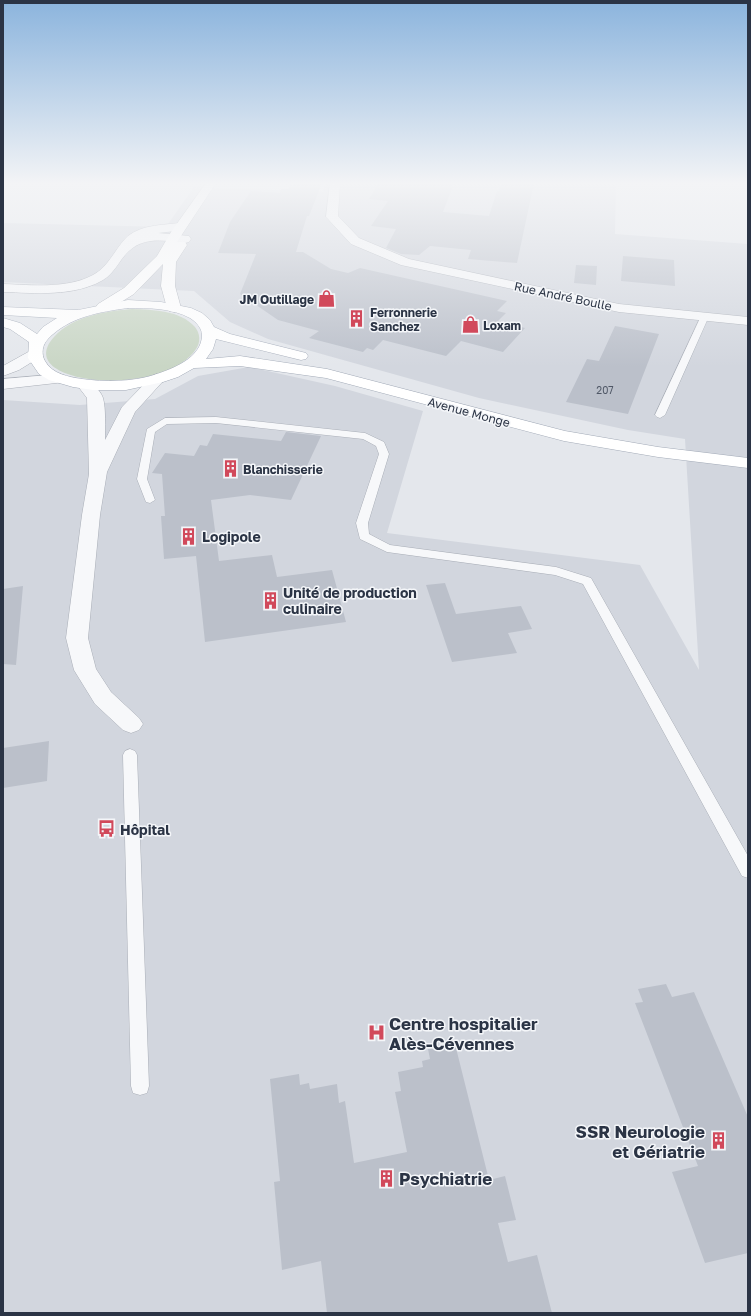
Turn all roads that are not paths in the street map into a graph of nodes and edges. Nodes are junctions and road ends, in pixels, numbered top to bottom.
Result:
1 (127, 244) edge
2 (132, 244) edge
3 (174, 244) edge
4 (177, 244) edge
5 (363, 244) edge
6 (125, 248) junction
7 (3, 288) edge
8 (103, 307) junction
9 (174, 308) junction
10 (3, 311) edge
11 (86, 311) junction
12 (705, 316) junction
13 (748, 321) edge
14 (3, 322) edge
15 (208, 330) junction
16 (36, 349) junction
17 (190, 364) junction
18 (3, 371) edge
19 (157, 378) junction
20 (60, 379) junction
21 (3, 384) edge
22 (85, 384) junction
23 (660, 415) dead end
24 (644, 434) dead end
25 (748, 463) edge
26 (98, 474) junction
27 (150, 500) dead end
28 (131, 724) dead end
29 (130, 755) dead end
30 (748, 871) edge
31 (140, 1086) dead end

1 - 6 street
2 - 6 street
3 - 8 main road
4 - 9 main road
5 - 12 street, Rue André Boulle
6 - 7 street
8 - 9 main road
8 - 11 main road
9 - 15 main road
10 - 11 main road
11 - 16 main road
12 - 13 street, Rue André Boulle
12 - 23 lane
14 - 16 main road
15 - 17 main road
15 - 24 main road, Avenue Monge
16 - 18 street
16 - 20 main road
17 - 19 main road
17 - 25 main road, Avenue Monge
19 - 22 main road
19 - 26 street
20 - 21 street
20 - 22 main road
22 - 26 street
26 - 28 street
27 - 30 lane
29 - 31 lane

